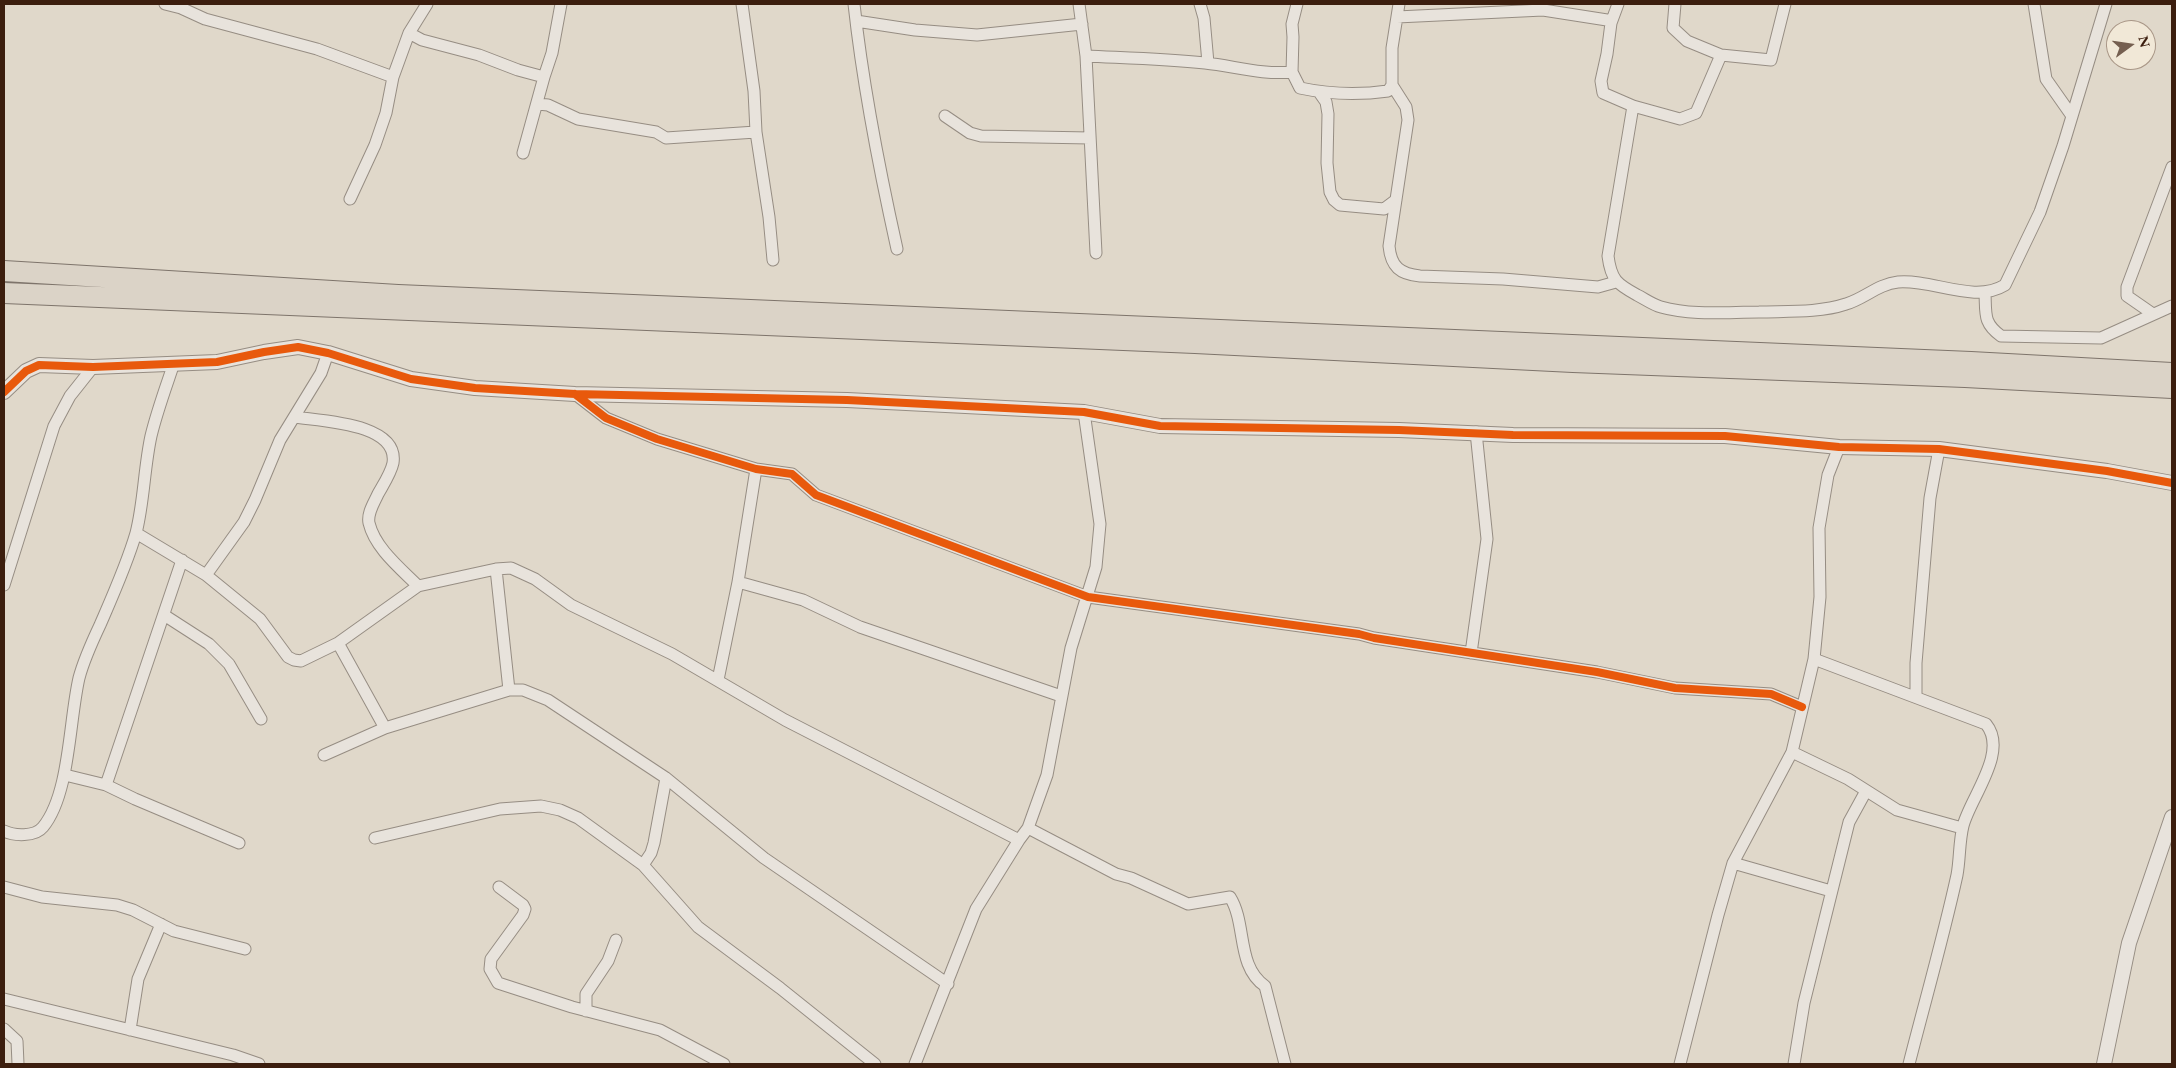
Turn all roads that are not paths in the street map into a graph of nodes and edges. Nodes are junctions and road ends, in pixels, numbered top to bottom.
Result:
1 (165, 4) edge
2 (427, 4) edge
3 (562, 4) edge
4 (742, 4) edge
5 (854, 4) edge
6 (1079, 4) edge
7 (1200, 4) edge
8 (1297, 4) edge
9 (1400, 4) edge
10 (1618, 4) edge
11 (1675, 4) edge
12 (1785, 4) edge
13 (2034, 4) edge
14 (2106, 4) edge
15 (1514, 8) edge
16 (1397, 17) junction
17 (856, 21) junction
18 (1610, 23) junction
19 (1082, 24) junction
20 (409, 34) junction
21 (1721, 55) junction
22 (1086, 56) junction
23 (1208, 63) junction
24 (1292, 72) junction
25 (544, 76) junction
26 (393, 77) junction
27 (1392, 85) junction
28 (1319, 92) junction
29 (538, 104) junction
30 (1634, 106) junction
31 (945, 116) dead end
32 (2072, 116) junction
33 (756, 132) junction
34 (1090, 138) junction
35 (523, 153) dead end
36 (2172, 167) edge
37 (350, 199) dead end
38 (1396, 200) junction
39 (897, 250) dead end
40 (1096, 253) dead end
41 (773, 260) dead end
42 (4, 271) edge
43 (1616, 282) junction
44 (4, 293) edge
45 (1985, 293) junction
46 (2172, 306) edge
47 (2153, 314) junction
48 (328, 353) junction
49 (174, 363) junction
50 (93, 367) junction
51 (2172, 373) edge
52 (2172, 388) edge
53 (4, 392) edge
54 (575, 394) junction
55 (1084, 412) junction
56 (295, 417) junction
57 (1476, 432) junction
58 (1839, 447) junction
59 (1939, 449) junction
60 (756, 469) junction
61 (2172, 483) edge
62 (136, 533) junction
63 (182, 560) junction
64 (496, 569) junction
65 (6, 570) edge
66 (206, 575) junction
67 (738, 582) junction
68 (4, 585) edge
69 (418, 586) junction
70 (1088, 597) junction
71 (164, 615) junction
72 (338, 643) junction
73 (1471, 653) junction
74 (1814, 659) junction
75 (718, 680) junction
76 (509, 690) junction
77 (1061, 696) junction
78 (1916, 696) junction
79 (1802, 707) junction
80 (261, 719) dead end
81 (385, 728) junction
82 (1792, 752) junction
83 (324, 755) dead end
84 (64, 775) junction
85 (666, 778) junction
86 (106, 785) junction
87 (1866, 791) junction
88 (2172, 817) edge
89 (1028, 828) junction
90 (1962, 828) junction
91 (4, 832) edge
92 (375, 838) dead end
93 (1018, 840) junction
94 (239, 843) dead end
95 (1733, 863) junction
96 (643, 865) junction
97 (499, 886) dead end
98 (4, 887) edge
99 (1831, 892) junction
100 (161, 924) junction
101 (616, 940) dead end
102 (244, 949) dead end
103 (948, 984) junction
104 (4, 999) edge
105 (586, 1011) junction
106 (4, 1029) edge
107 (130, 1030) junction
108 (18, 1064) edge
109 (259, 1064) edge
110 (724, 1064) edge
111 (875, 1064) edge
112 (914, 1064) edge
113 (1285, 1064) edge
114 (1680, 1064) edge
115 (1794, 1064) edge
116 (1909, 1064) edge
117 (2104, 1064) edge

1 - 26 street
2 - 20 street
3 - 25 street
4 - 33 street
5 - 17 street
6 - 19 street
7 - 23 street
8 - 24 street
9 - 16 street
10 - 18 street
11 - 21 street
12 - 21 street
13 - 32 street
14 - 32 street
15 - 16 street
15 - 18 street
16 - 27 street
17 - 19 street
17 - 39 street
18 - 30 street
19 - 22 street
20 - 25 street
20 - 26 street
21 - 30 street
22 - 23 street
22 - 34 street
23 - 24 street
24 - 28 street
25 - 29 street
26 - 37 street
27 - 28 street
27 - 38 street
28 - 38 street
29 - 33 street
29 - 35 street
30 - 43 street
31 - 34 street
32 - 45 street
33 - 41 street
34 - 40 street
36 - 47 street
38 - 43 street
42 - 51 highway
43 - 45 street
44 - 52 highway
45 - 47 street
46 - 47 street
48 - 49 street
48 - 54 street
48 - 56 street
49 - 50 street
49 - 62 street
50 - 53 street
50 - 65 street
54 - 55 street
54 - 60 street
55 - 57 street
55 - 70 street
56 - 66 street
56 - 69 street
57 - 58 street
57 - 73 street
58 - 59 street
58 - 74 street
59 - 61 street
59 - 78 street
60 - 67 street
60 - 70 street
62 - 63 street
62 - 84 street
63 - 66 street
63 - 71 street
64 - 69 street
64 - 75 street
64 - 76 street
65 - 68 street
66 - 72 street
67 - 75 street
67 - 77 street
69 - 72 street
70 - 73 street
70 - 77 street
71 - 80 street
71 - 86 street
72 - 81 street
73 - 79 street
74 - 78 street
74 - 79 street
75 - 93 street
76 - 81 street
76 - 85 street
77 - 89 street
78 - 90 street
79 - 82 street
81 - 83 street
82 - 87 street
82 - 95 street
84 - 86 street
84 - 91 street
85 - 96 street
85 - 103 street
86 - 94 street
87 - 90 street
87 - 99 street
88 - 117 street
89 - 93 street
89 - 113 street
90 - 116 street
92 - 96 street
93 - 103 street
95 - 99 street
95 - 114 street
96 - 111 street
97 - 105 street
98 - 100 street
99 - 115 street
100 - 102 street
100 - 107 street
101 - 105 street
103 - 112 street
104 - 107 street
105 - 110 street
106 - 108 street
107 - 109 street

